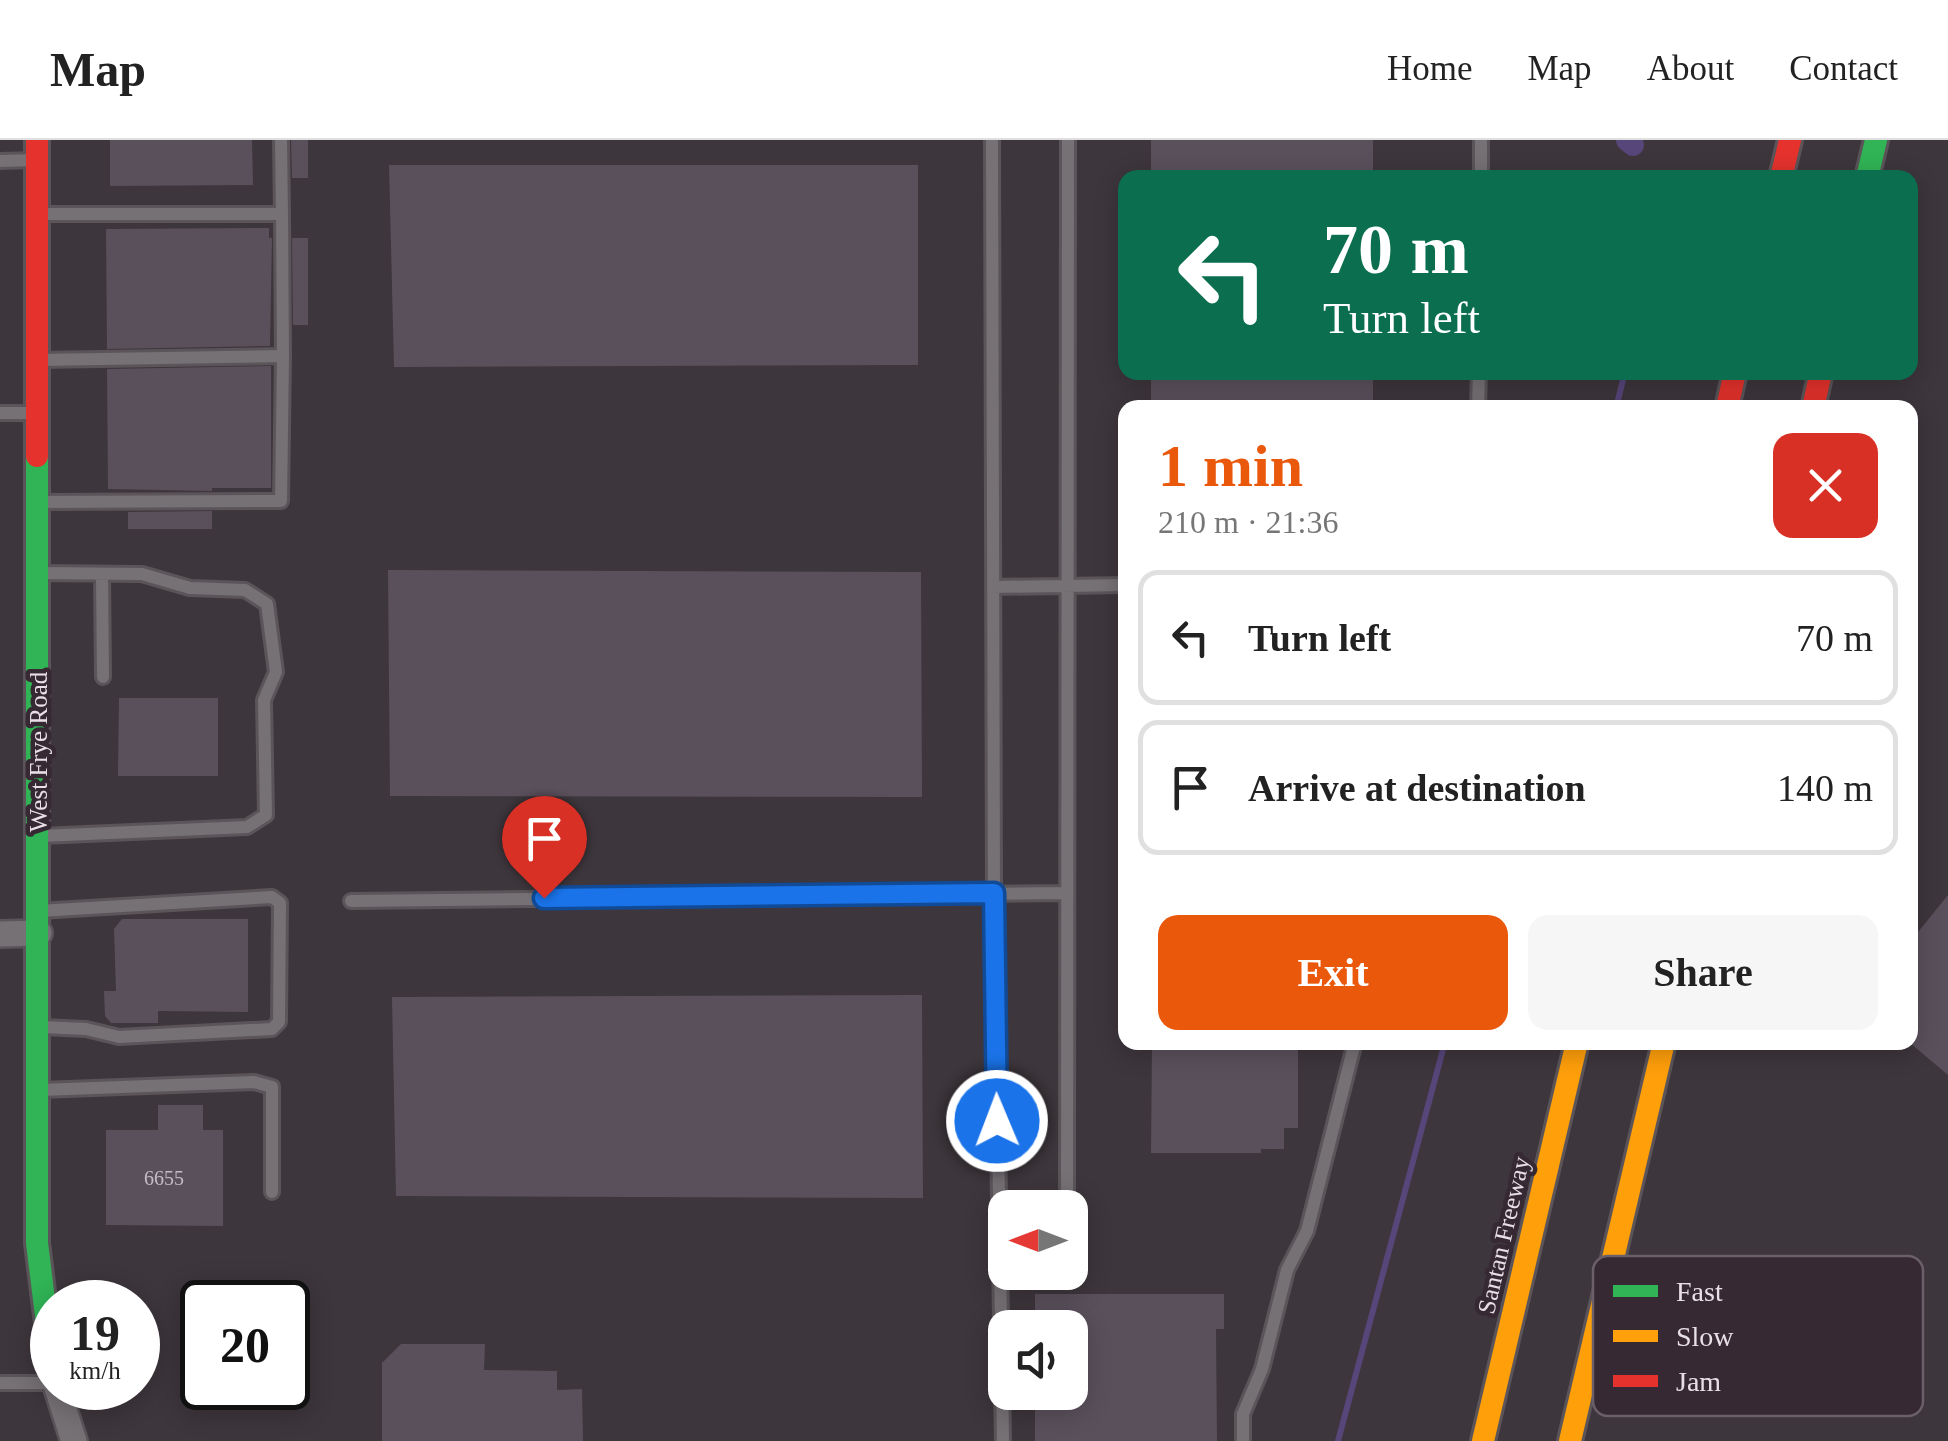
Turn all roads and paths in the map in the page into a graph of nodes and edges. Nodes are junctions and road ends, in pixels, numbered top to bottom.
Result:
1 (281, 140) edge
2 (992, 140) edge
3 (1068, 140) edge
4 (1481, 140) edge
5 (1790, 140) edge
6 (1876, 140) edge
7 (37, 150) edge
8 (0, 160) edge
9 (1481, 170) edge
10 (1783, 170) edge
11 (1870, 170) edge
12 (37, 214) junction
13 (282, 214) junction
14 (283, 356) junction
15 (37, 360) junction
16 (0, 413) edge
17 (38, 413) junction
18 (38, 502) junction
19 (38, 573) junction
20 (102, 574) junction
21 (1066, 586) junction
22 (1118, 586) edge
23 (994, 587) junction
24 (103, 677) dead end
25 (38, 836) junction
26 (994, 893) junction
27 (1066, 893) junction
28 (351, 901) dead end
29 (39, 922) junction
30 (0, 934) edge
31 (38, 1027) junction
32 (1353, 1050) edge
33 (1575, 1050) edge
34 (1662, 1050) edge
35 (38, 1090) junction
36 (1001, 1190) edge
37 (1067, 1190) edge
38 (272, 1192) dead end
39 (1614, 1256) edge
40 (42, 1280) edge
41 (1002, 1290) edge
42 (1593, 1343) edge
43 (0, 1383) edge
44 (30, 1384) edge
45 (63, 1410) edge
46 (74, 1441) edge
47 (1003, 1441) edge
48 (1242, 1441) edge
49 (1483, 1441) edge
50 (1570, 1441) edge

1 - 13 lane
2 - 23 lane
3 - 21 lane
4 - 9 lane
5 - 10 main road
6 - 11 main road
7 - 8 lane
7 - 12 main road, West Frye Road
12 - 13 lane
12 - 15 main road, West Frye Road
13 - 14 lane
14 - 15 lane
14 - 18 lane
15 - 17 main road, West Frye Road
16 - 17 lane
17 - 18 main road, West Frye Road
18 - 19 main road, West Frye Road
19 - 20 lane
19 - 25 main road, West Frye Road
20 - 24 lane
20 - 25 lane
21 - 22 lane
21 - 23 lane
21 - 27 lane
23 - 26 lane
25 - 29 main road, West Frye Road
26 - 27 lane
26 - 28 lane
26 - 36 lane
27 - 37 lane
29 - 30 street
29 - 31 main road, West Frye Road
29 - 31 lane
31 - 35 main road, West Frye Road
32 - 48 lane
33 - 49 main road, Santan Freeway
34 - 39 main road
35 - 38 lane
35 - 40 main road, West Frye Road
41 - 47 lane
42 - 50 main road
43 - 44 lane
45 - 46 street

